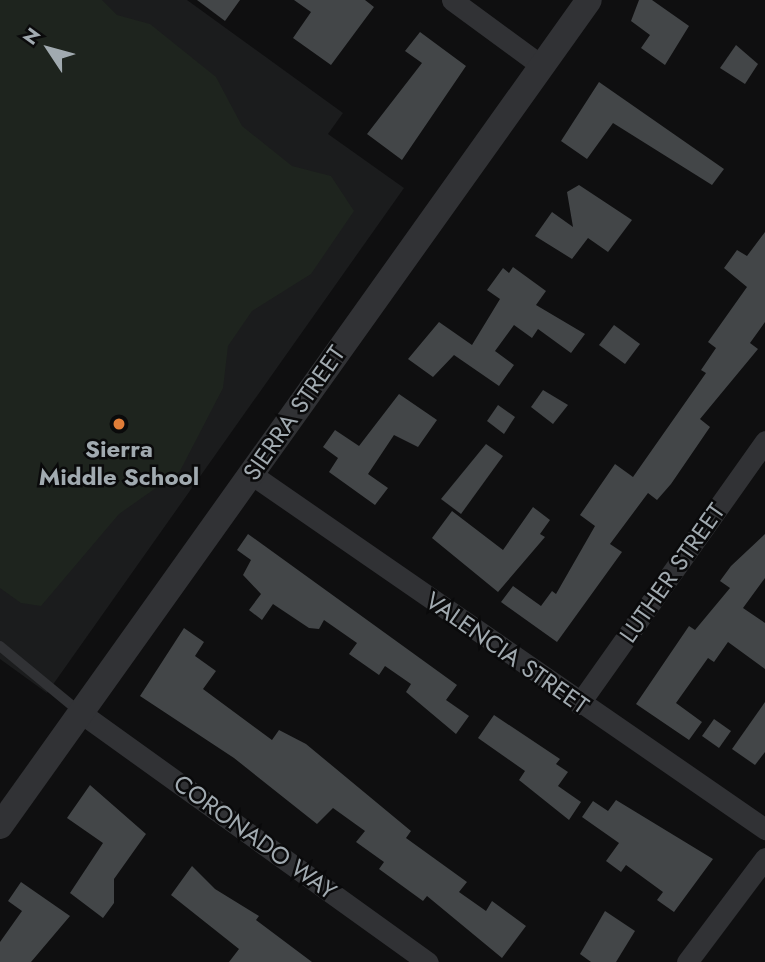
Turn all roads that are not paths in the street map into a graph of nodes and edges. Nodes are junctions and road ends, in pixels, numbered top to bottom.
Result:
1 (452, 0) edge
2 (589, 0) edge
3 (542, 65) junction
4 (765, 442) edge
5 (251, 474) junction
6 (0, 646) edge
7 (579, 704) junction
8 (81, 713) junction
9 (0, 826) edge
10 (765, 828) edge
11 (765, 858) edge
12 (428, 962) edge
13 (687, 962) edge

1 - 3 street
2 - 3 street, SIERRA STREET
3 - 5 street, SIERRA STREET
4 - 7 street, LUTHER STREET
5 - 7 street, VALENCIA STREET
5 - 8 street, SIERRA STREET
6 - 8 lane
7 - 10 street, VALENCIA STREET
8 - 9 street, SIERRA STREET
8 - 12 street, CORONADO WAY
11 - 13 street

